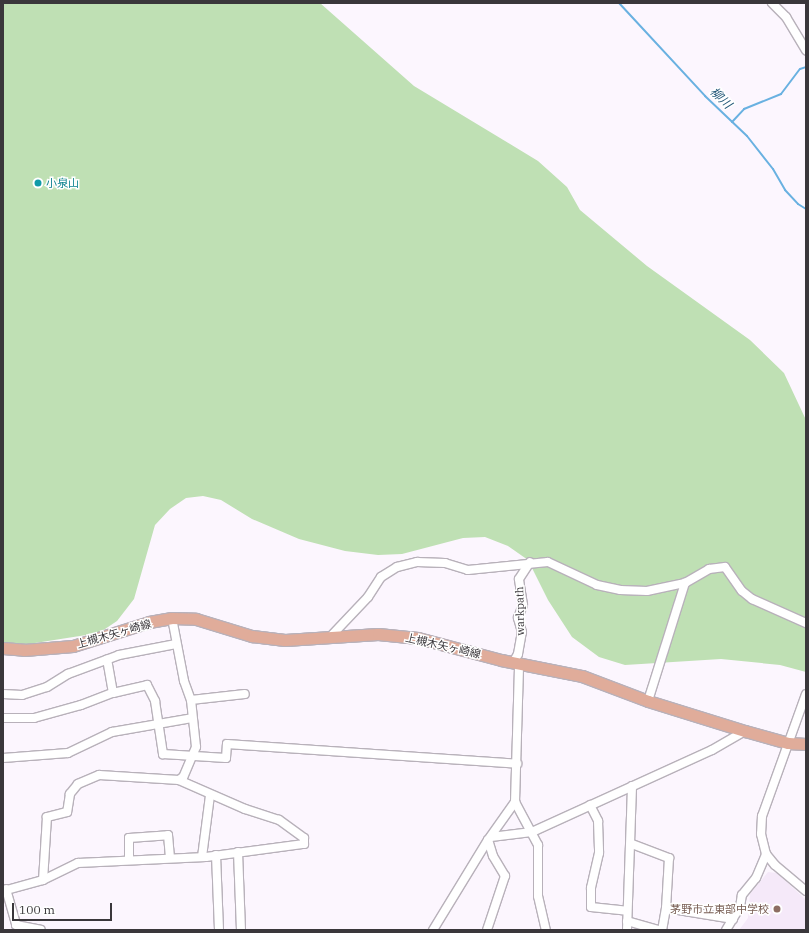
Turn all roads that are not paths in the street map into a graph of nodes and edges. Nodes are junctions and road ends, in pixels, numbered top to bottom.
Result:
1 (772, 3) edge
2 (806, 50) edge
3 (530, 562) junction
4 (685, 583) junction
5 (172, 618) junction
6 (806, 623) edge
7 (332, 635) junction
8 (176, 644) junction
9 (3, 648) edge
10 (107, 660) junction
11 (516, 663) junction
12 (113, 693) junction
13 (3, 694) edge
14 (245, 694) dead end
15 (806, 694) edge
16 (191, 700) junction
17 (648, 701) junction
18 (3, 718) edge
19 (192, 718) junction
20 (159, 724) junction
21 (745, 731) junction
22 (788, 743) junction
23 (806, 744) edge
24 (192, 756) junction
25 (3, 758) edge
26 (517, 764) junction
27 (179, 780) junction
28 (632, 786) junction
29 (210, 795) junction
30 (515, 802) junction
31 (590, 805) junction
32 (529, 832) junction
33 (489, 838) junction
34 (632, 844) junction
35 (238, 852) junction
36 (766, 854) junction
37 (216, 855) junction
38 (202, 857) junction
39 (170, 858) junction
40 (129, 860) junction
41 (43, 880) junction
42 (805, 889) edge
43 (5, 890) edge
44 (666, 908) junction
45 (627, 911) junction
46 (733, 919) junction
47 (627, 921) junction
48 (32, 929) edge
49 (41, 930) edge
50 (219, 930) edge
51 (241, 930) edge
52 (433, 930) edge
53 (487, 930) edge
54 (546, 930) edge
55 (627, 930) edge
56 (660, 930) edge
57 (726, 930) edge

1 - 2 street
3 - 4 street
3 - 7 street
3 - 11 street, warkpath
4 - 6 street
4 - 17 street
5 - 7 main road, 上槻木矢ヶ崎線
5 - 8 street
5 - 9 main road, 上槻木矢ヶ崎線
7 - 11 main road, 上槻木矢ヶ崎線
8 - 10 street
8 - 16 street
10 - 12 street
10 - 13 street
11 - 17 main road, 上槻木矢ヶ崎線
11 - 26 street, warkpath
12 - 18 street
12 - 20 street
14 - 16 street
15 - 22 street
16 - 19 street
17 - 21 main road, 上槻木矢ヶ崎線
19 - 20 street
19 - 24 street
20 - 24 street
20 - 25 street
21 - 22 main road, 上槻木矢ヶ崎線
21 - 28 street
22 - 23 main road, 上槻木矢ヶ崎線
22 - 36 street
24 - 26 street
24 - 27 street
26 - 30 street, warkpath
27 - 29 street
27 - 41 street
28 - 31 street
28 - 34 street
29 - 35 street
29 - 38 street
30 - 32 street
30 - 33 street
31 - 32 street
31 - 45 street
32 - 33 street
32 - 54 street
33 - 52 street
33 - 53 street
34 - 44 street
34 - 45 street
35 - 37 street
35 - 51 street
36 - 42 street
36 - 46 street
37 - 38 street
37 - 50 street
38 - 39 street
39 - 40 street
39 - 40 street
40 - 41 street
41 - 43 street
43 - 48 street
44 - 46 street
44 - 56 street
45 - 47 street
46 - 57 street
47 - 55 street
47 - 56 street
48 - 49 street

